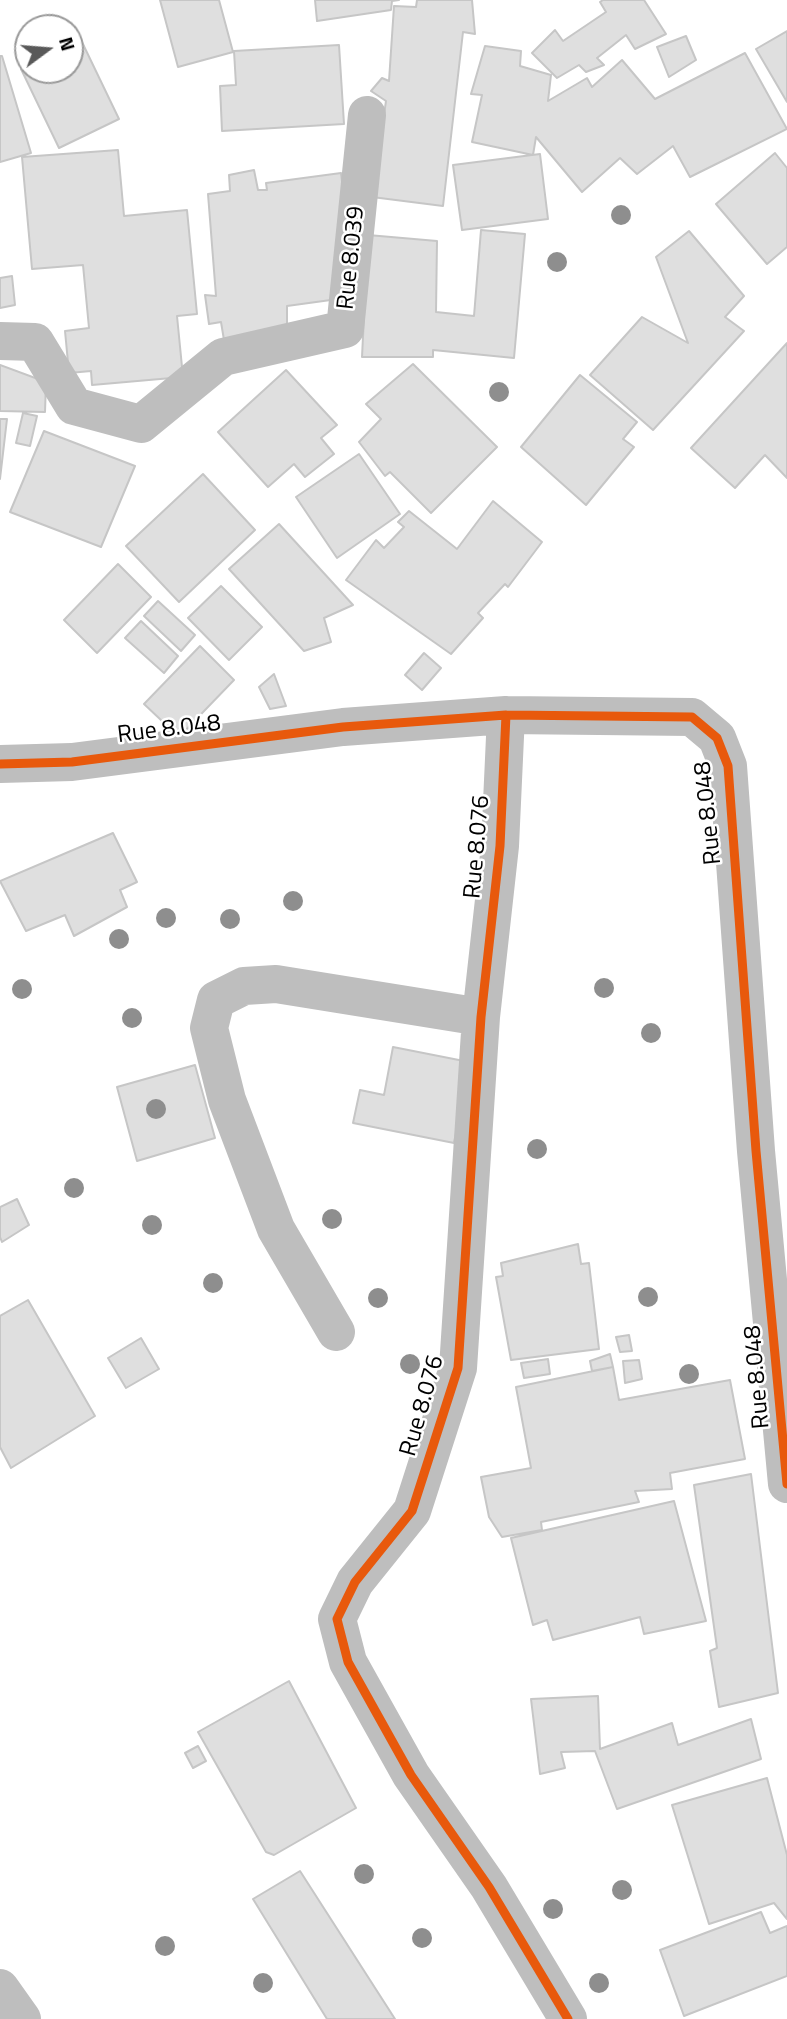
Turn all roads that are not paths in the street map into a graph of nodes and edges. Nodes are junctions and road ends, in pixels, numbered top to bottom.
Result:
1 (367, 114) dead end
2 (0, 341) edge
3 (506, 715) junction
4 (0, 764) edge
5 (481, 1017) junction
6 (336, 1332) dead end
7 (787, 1484) edge
8 (0, 1988) edge
9 (22, 2019) edge
10 (568, 2019) edge

1 - 2 street, Rue 8.039
3 - 4 street, Rue 8.048
3 - 5 street, Rue 8.076
3 - 7 street, Rue 8.048
5 - 6 street
5 - 10 street, Rue 8.076
8 - 9 street

